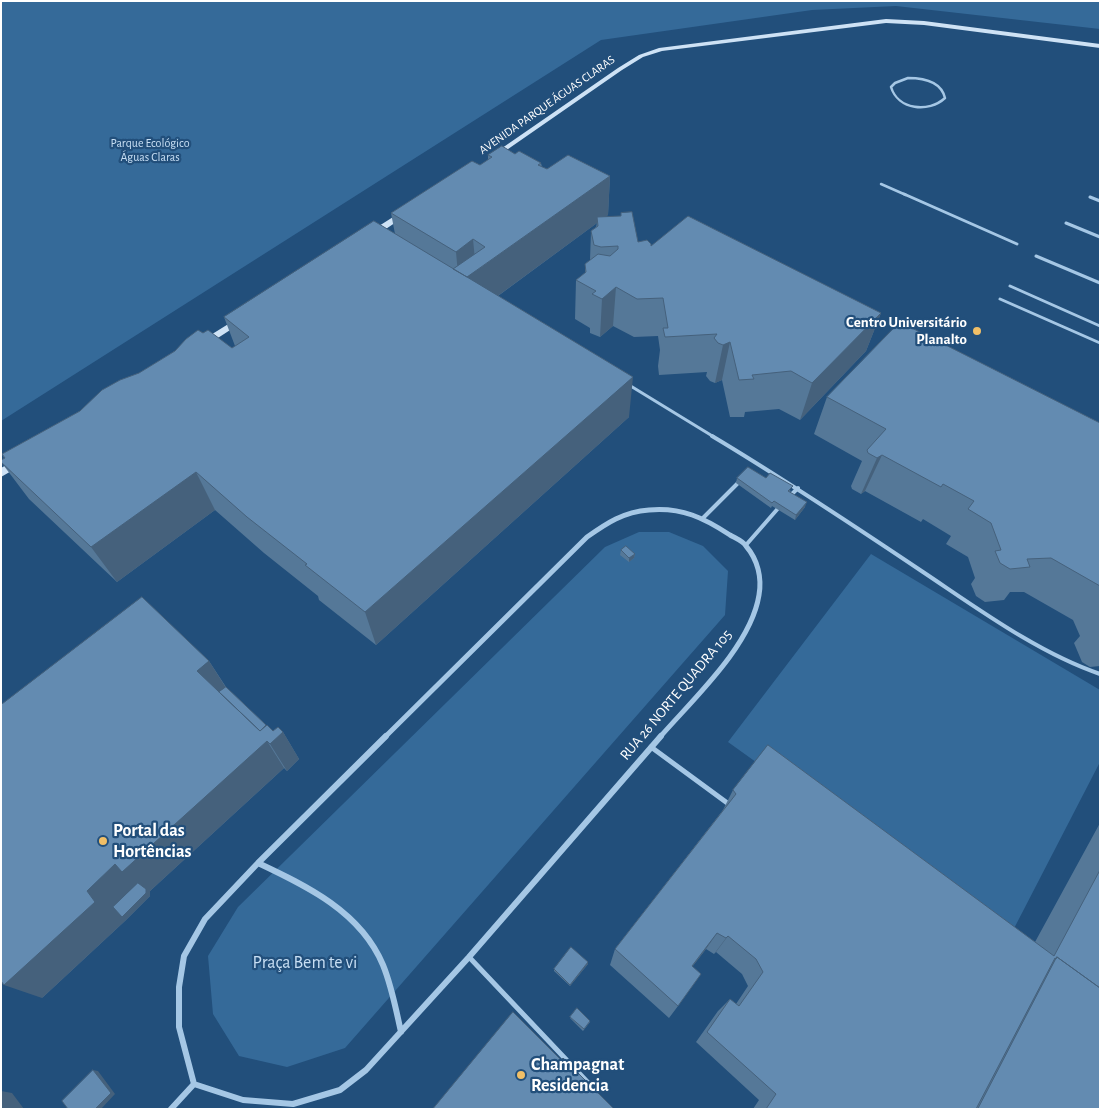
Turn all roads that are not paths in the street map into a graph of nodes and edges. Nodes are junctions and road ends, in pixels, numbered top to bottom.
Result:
1 (1100, 46) edge
2 (945, 93) joint
3 (488, 161) edge
4 (881, 184) dead end
5 (1090, 197) dead end
6 (1100, 201) edge
7 (411, 210) edge
8 (1066, 223) dead end
9 (1100, 238) edge
10 (364, 240) edge
11 (1017, 244) dead end
12 (1036, 256) dead end
13 (1100, 283) edge
14 (1010, 286) dead end
15 (1000, 299) dead end
16 (249, 314) edge
17 (1100, 326) edge
18 (1100, 343) edge
19 (199, 345) edge
20 (622, 381) edge
21 (26, 457) edge
22 (757, 463) junction
23 (750, 470) edge
24 (1, 473) edge
25 (744, 477) edge
26 (798, 488) junction
27 (703, 518) junction
28 (746, 545) junction
29 (1100, 674) edge
30 (651, 747) junction
31 (738, 811) edge
32 (258, 863) junction
33 (469, 957) junction
34 (401, 1032) junction
35 (194, 1084) junction
36 (599, 1094) edge
37 (274, 1106) edge
38 (171, 1109) edge

1 - 3 street, AVENIDA PARQUE ÁGUAS CLARAS
2 - 2 lane
4 - 11 lane
5 - 6 lane
7 - 10 street
8 - 9 lane
12 - 13 lane
14 - 17 lane
15 - 18 lane
16 - 19 street
20 - 22 lane
21 - 24 street
22 - 23 lane
22 - 26 lane
25 - 27 lane
26 - 28 lane
26 - 29 lane
27 - 28 street
27 - 32 street
28 - 30 street, RUA 26 NORTE QUADRA 105
30 - 31 lane
30 - 33 street, RUA 26 NORTE QUADRA 105
32 - 34 street
32 - 35 street
33 - 34 street, RUA 26 NORTE QUADRA 105
33 - 36 lane
34 - 37 street, RUA 26 NORTE QUADRA 105
35 - 37 street, RUA 26 NORTE QUADRA 105
35 - 38 street

